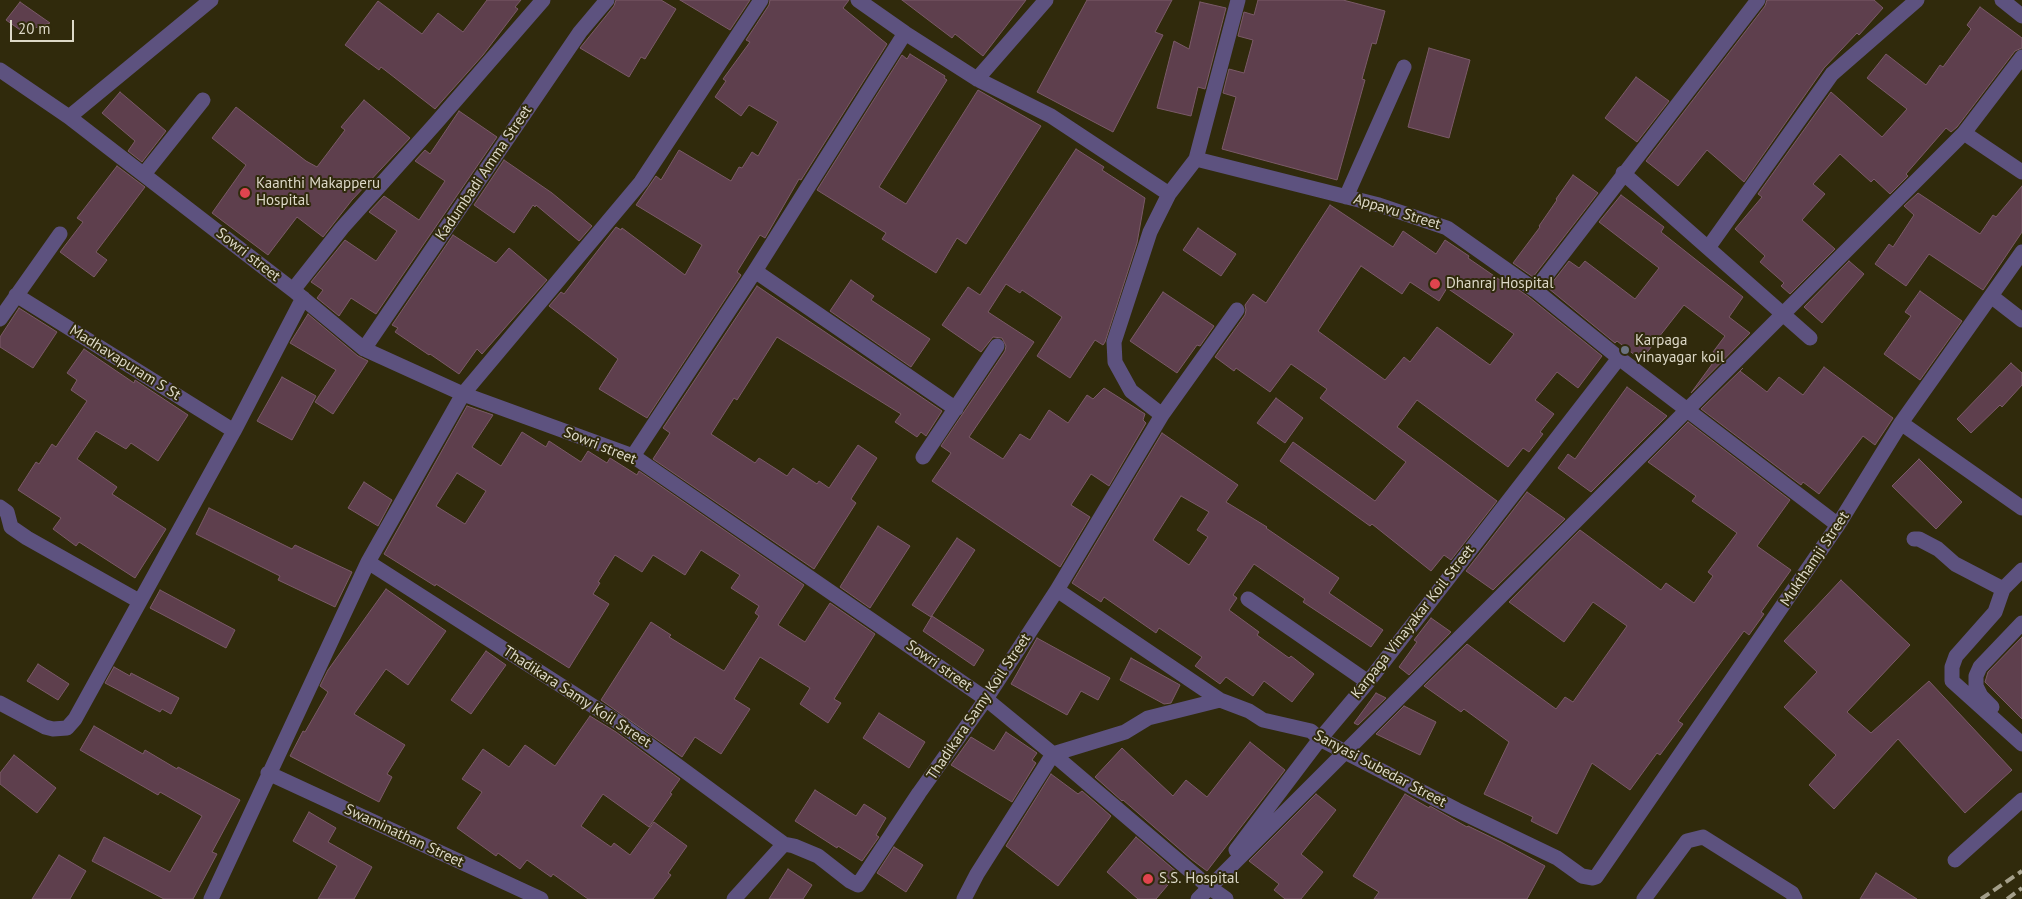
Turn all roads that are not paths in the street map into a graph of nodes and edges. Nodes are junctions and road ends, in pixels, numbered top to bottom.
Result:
1 (211, 0) edge
2 (543, 0) edge
3 (607, 0) edge
4 (761, 0) edge
5 (858, 0) edge
6 (1046, 0) edge
7 (1238, 0) edge
8 (1758, 0) edge
9 (1917, 0) edge
10 (2002, 0) edge
11 (2022, 16) edge
12 (905, 33) junction
13 (2022, 57) edge
14 (1404, 68) dead end
15 (0, 70) edge
16 (977, 79) junction
17 (202, 100) dead end
18 (69, 117) junction
19 (1964, 133) junction
20 (1196, 159) junction
21 (2022, 172) edge
22 (1623, 173) junction
23 (144, 174) junction
24 (1169, 194) junction
25 (1346, 197) junction
26 (60, 234) dead end
27 (1708, 248) junction
28 (2022, 252) edge
29 (755, 271) junction
30 (1535, 290) junction
31 (298, 294) junction
32 (16, 295) junction
33 (1991, 296) junction
34 (1237, 310) dead end
35 (0, 319) edge
36 (2022, 320) edge
37 (1810, 338) dead end
38 (996, 346) dead end
39 (364, 348) junction
40 (1618, 358) junction
41 (463, 394) junction
42 (956, 409) junction
43 (1162, 415) junction
44 (1901, 423) junction
45 (234, 431) junction
46 (633, 456) junction
47 (924, 457) dead end
48 (0, 506) edge
49 (2022, 508) edge
50 (1838, 525) junction
51 (1914, 539) dead end
52 (368, 562) junction
53 (2022, 570) edge
54 (2003, 589) junction
55 (1057, 590) junction
56 (1248, 600) dead end
57 (140, 601) junction
58 (2022, 623) edge
59 (1368, 682) junction
60 (986, 699) junction
61 (1220, 700) junction
62 (0, 703) edge
63 (2022, 736) edge
64 (1320, 739) junction
65 (2022, 744) edge
66 (1053, 754) junction
67 (268, 773) junction
68 (2022, 800) edge
69 (784, 844) junction
70 (1955, 860) dead end
71 (1607, 864) joint
72 (1202, 895) edge
73 (211, 899) edge
74 (541, 899) edge
75 (734, 899) edge
76 (964, 899) edge
77 (1226, 899) edge
78 (1644, 899) edge
79 (1795, 899) edge

1 - 18 street
2 - 31 street
3 - 39 street, Kadumbadi Amma Street
4 - 41 street
5 - 12 street
6 - 16 street
7 - 20 street
8 - 22 street
9 - 27 street
10 - 11 street
12 - 16 street
12 - 29 street
13 - 19 street
14 - 25 street
15 - 18 street, Sowri street
16 - 24 street
17 - 23 street
18 - 23 street, Sowri street
19 - 21 street
19 - 72 street
20 - 24 street
20 - 25 street, Appavu Street
22 - 27 street
22 - 30 street
23 - 31 street, Sowri street
24 - 43 street
25 - 30 street, Appavu Street
26 - 32 street
27 - 37 street
28 - 33 street, Mukthamji Street
29 - 42 street
29 - 46 street
30 - 40 street, Appavu Street
31 - 39 street, Sowri street
31 - 45 street
32 - 35 street
32 - 45 street, Madhavapuram S St
33 - 36 street
33 - 44 street, Mukthamji Street
34 - 43 street, Thadikara Samy Koil Street
38 - 42 street
39 - 41 street, Sowri street
40 - 50 street, Appavu Street
40 - 59 street, Karpaga Vinayakar Koil Street
41 - 46 street, Sowri street
41 - 52 street
42 - 47 street
43 - 55 street, Thadikara Samy Koil Street
44 - 49 street
44 - 50 street, Mukthamji Street
45 - 57 street
46 - 60 street, Sowri street
48 - 57 street
50 - 71 street, Mukthamji Street
51 - 54 street
52 - 67 street
52 - 69 street, Thadikara Samy Koil Street
53 - 54 street
54 - 65 street
55 - 60 street, Thadikara Samy Koil Street
55 - 61 street, Sanyasi Subedar Street
56 - 59 street
57 - 62 street
58 - 63 street
59 - 64 street, Karpaga Vinayakar Koil Street
60 - 66 street, Sowri street
60 - 69 street, Thadikara Samy Koil Street
61 - 64 street, Sanyasi Subedar Street
61 - 66 street
64 - 71 street, Sanyasi Subedar Street
64 - 72 street, Karpaga Vinayakar Koil Street
66 - 72 street, Sowri street
66 - 76 street
67 - 73 street
67 - 74 street, Swaminathan Street
68 - 70 street
69 - 75 street
72 - 77 street, Sowri street
78 - 79 street

